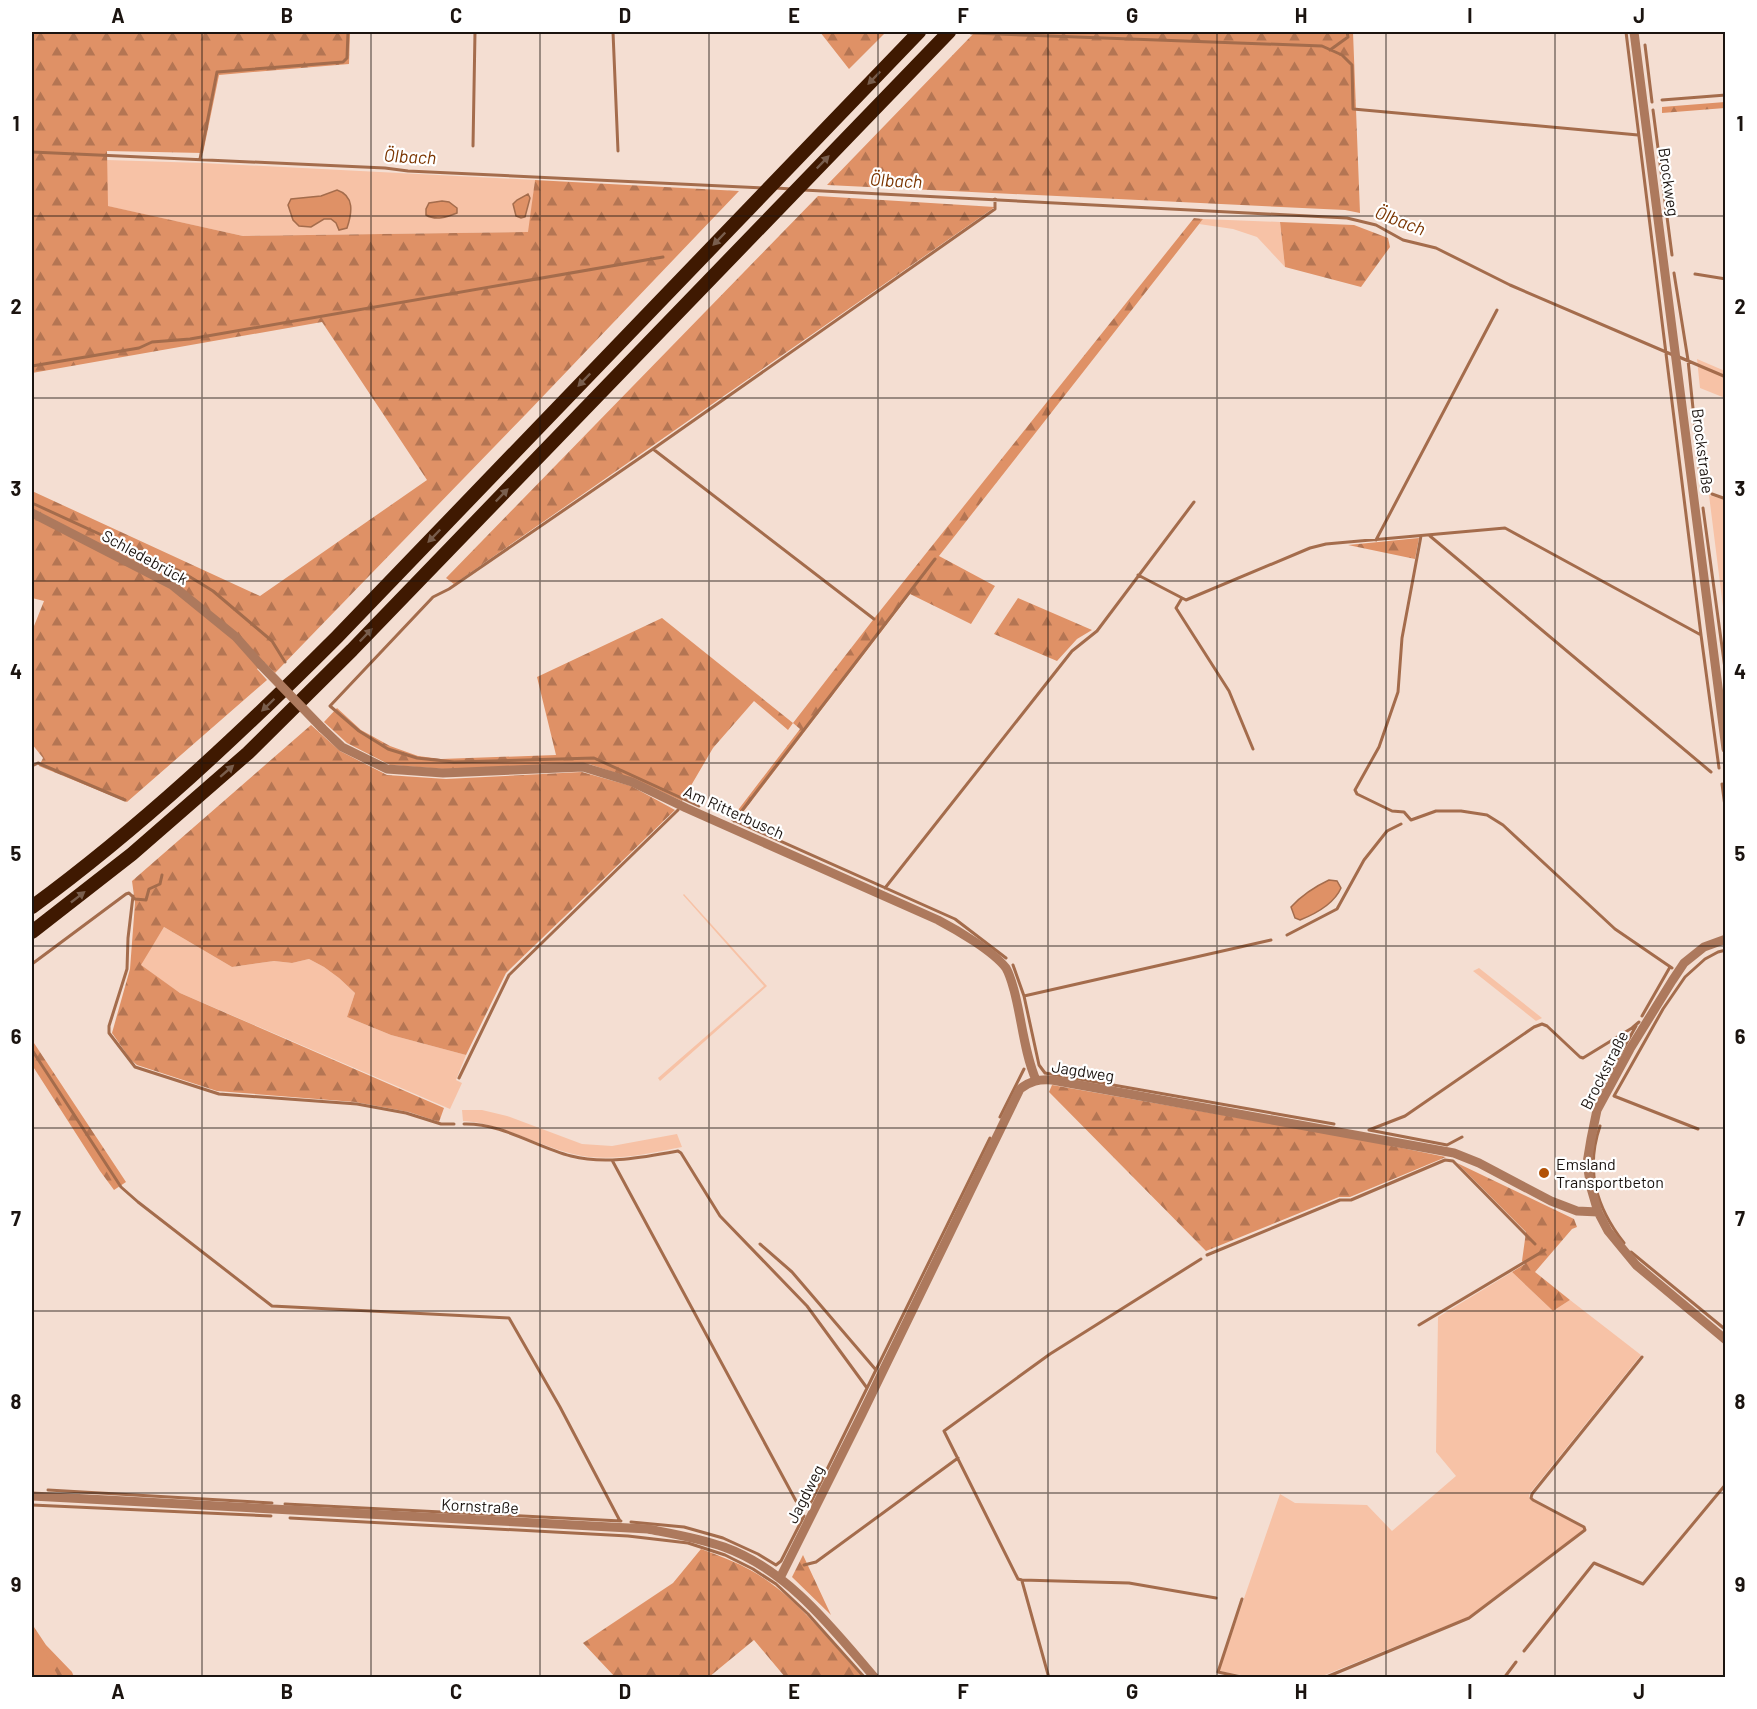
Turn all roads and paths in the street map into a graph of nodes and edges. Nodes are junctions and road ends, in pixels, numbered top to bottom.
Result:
1 (919, 32) edge
2 (949, 32) edge
3 (1634, 32) edge
4 (1674, 336) joint
5 (32, 513) edge
6 (322, 728) joint
7 (1725, 749) edge
8 (32, 907) edge
9 (32, 932) edge
10 (1725, 939) edge
11 (1036, 1080) junction
12 (1598, 1212) junction
13 (1725, 1340) edge
14 (32, 1496) edge
15 (780, 1578) junction
16 (875, 1677) edge

1 -> 8 highway
9 -> 2 highway
3 - 4 street, Brockweg
4 - 7 street, Brockstraße
5 - 6 street, Schledebrück, bridge
6 - 11 street, Am Ritterbusch
10 - 12 street, Brockstraße
11 - 12 street, Jagdweg
11 - 15 street, Jagdweg
12 - 13 street, Brockstraße
14 - 15 street, Kornstraße
15 - 16 street, Kornstraße

